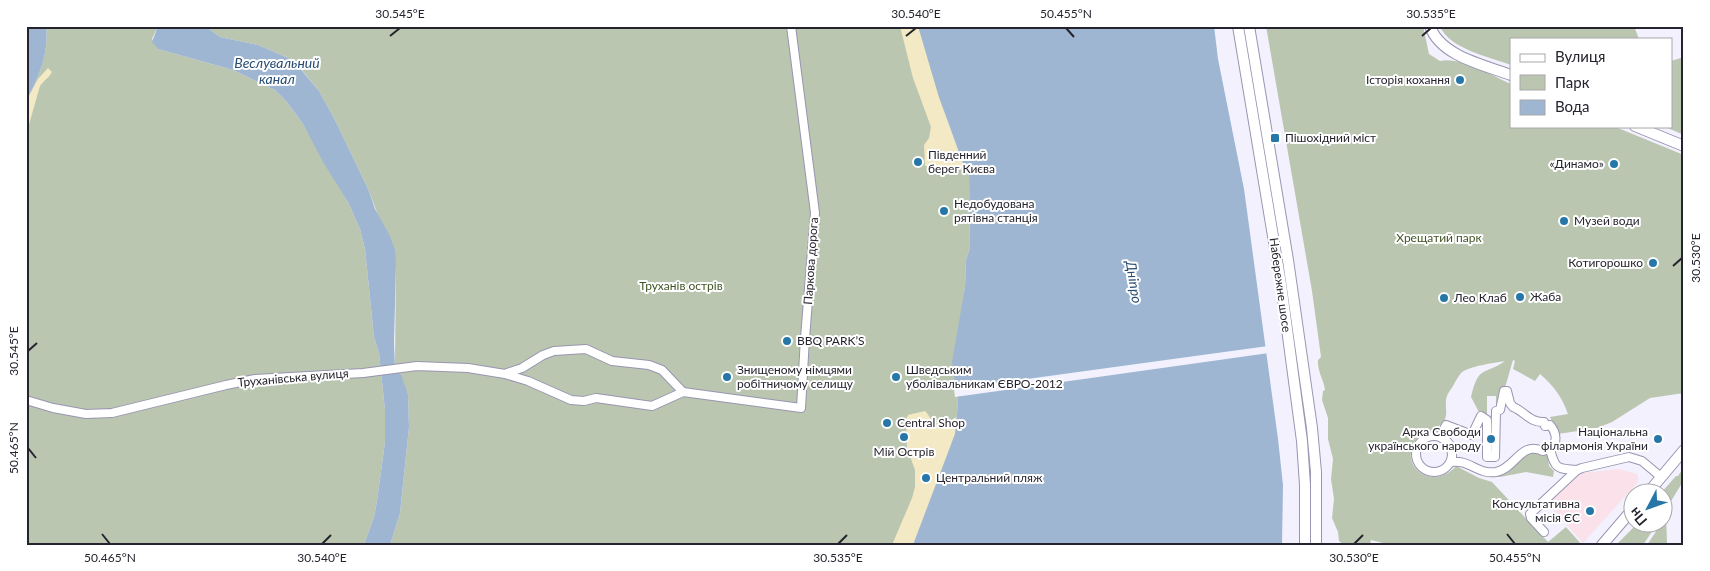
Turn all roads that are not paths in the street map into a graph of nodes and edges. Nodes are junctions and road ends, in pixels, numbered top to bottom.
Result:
1 (791, 26) edge
2 (1238, 26) edge
3 (1249, 26) edge
4 (1430, 26) edge
5 (1510, 75) edge
6 (1640, 128) edge
7 (1684, 146) edge
8 (505, 374) junction
9 (683, 392) junction
10 (26, 400) edge
11 (1451, 447) junction
12 (1550, 449) junction
13 (1684, 450) edge
14 (1451, 462) junction
15 (1577, 470) junction
16 (1661, 477) junction
17 (1655, 484) edge
18 (1622, 522) edge
19 (1544, 532) dead end
20 (1305, 545) edge
21 (1316, 545) edge
22 (1602, 545) edge

1 - 9 street, Паркова дорога
2 - 20 main road, Набережне шосе
3 - 21 main road, Набережне шосе
4 - 5 main road
6 - 7 main road
8 - 9 street, Труханівська вулиця
8 - 9 street
8 - 10 street, Труханівська вулиця
11 - 12 street
11 - 14 street
11 - 14 street
12 - 14 street
12 - 15 street
13 - 16 main road
15 - 16 street
15 - 19 street
16 - 17 main road
18 - 22 main road

